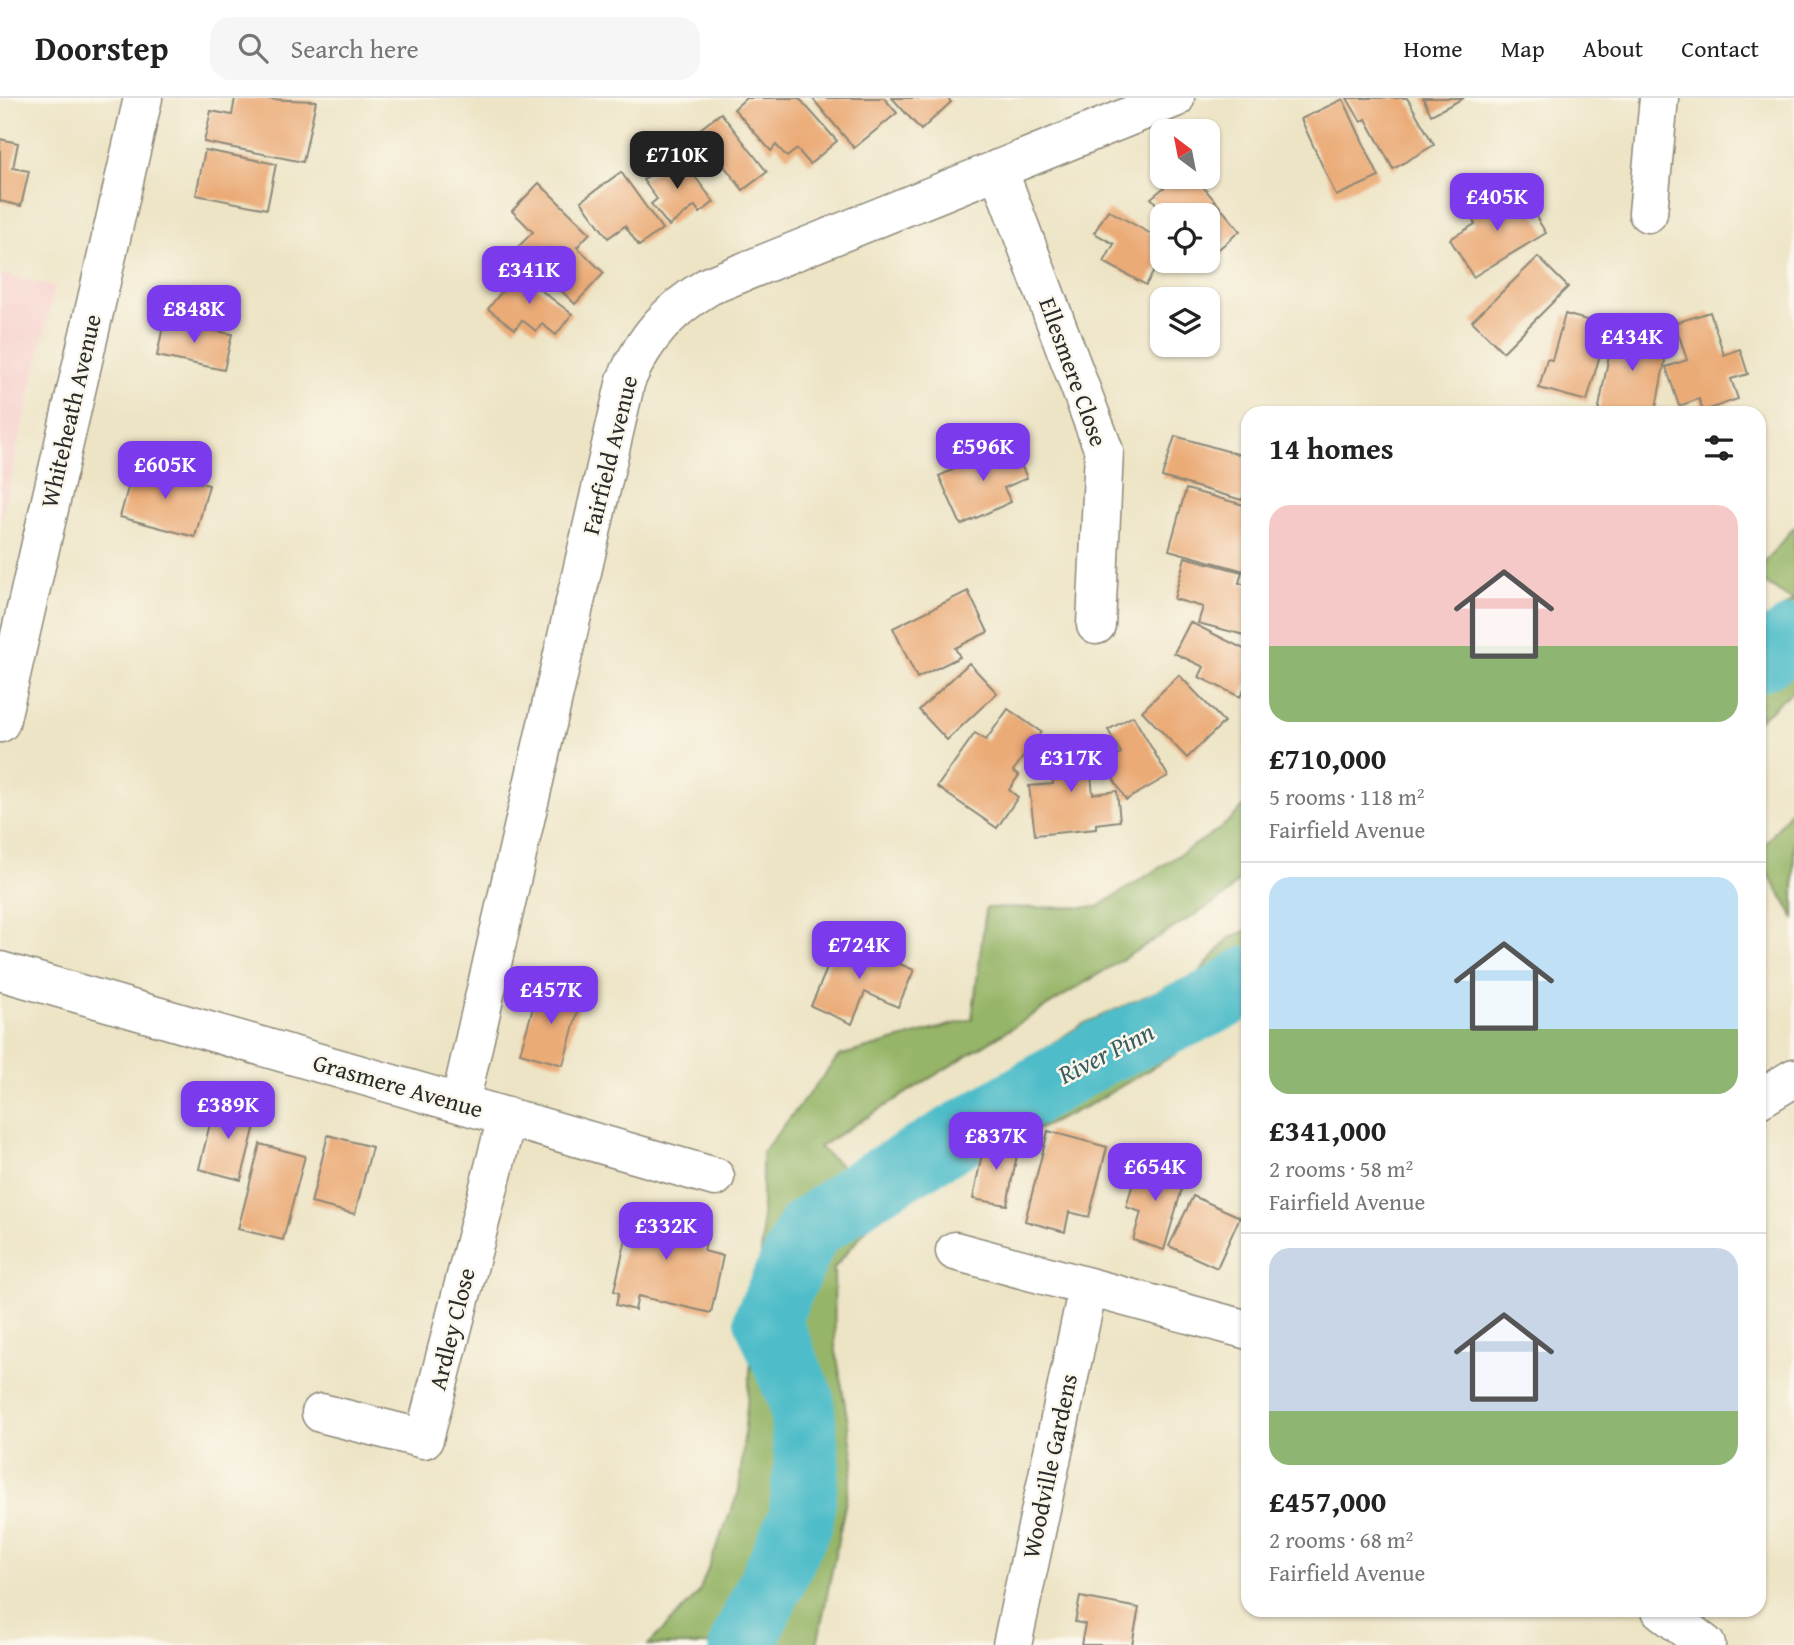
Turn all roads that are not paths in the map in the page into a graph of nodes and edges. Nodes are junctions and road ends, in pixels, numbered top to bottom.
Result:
1 (143, 98) edge
2 (1175, 98) edge
3 (1659, 98) edge
4 (998, 169) junction
5 (1648, 213) dead end
6 (1096, 625) dead end
7 (0, 723) edge
8 (0, 971) edge
9 (1794, 1078) edge
10 (1766, 1095) edge
11 (460, 1103) junction
12 (507, 1117) junction
13 (715, 1177) dead end
14 (955, 1251) dead end
15 (1088, 1287) junction
16 (1241, 1328) edge
17 (321, 1413) dead end
18 (1670, 1617) edge
19 (1012, 1645) edge
20 (1706, 1645) edge

1 - 7 street, Whiteheath Avenue
2 - 4 street, Fairfield Avenue
3 - 5 street
4 - 6 street, Ellesmere Close
4 - 11 street, Fairfield Avenue
8 - 11 street, Grasmere Avenue
9 - 10 street
11 - 12 street, Grasmere Avenue
12 - 13 street, Grasmere Avenue
12 - 17 street, Ardley Close
14 - 15 street
15 - 16 street
15 - 19 street, Woodville Gardens
18 - 20 street

